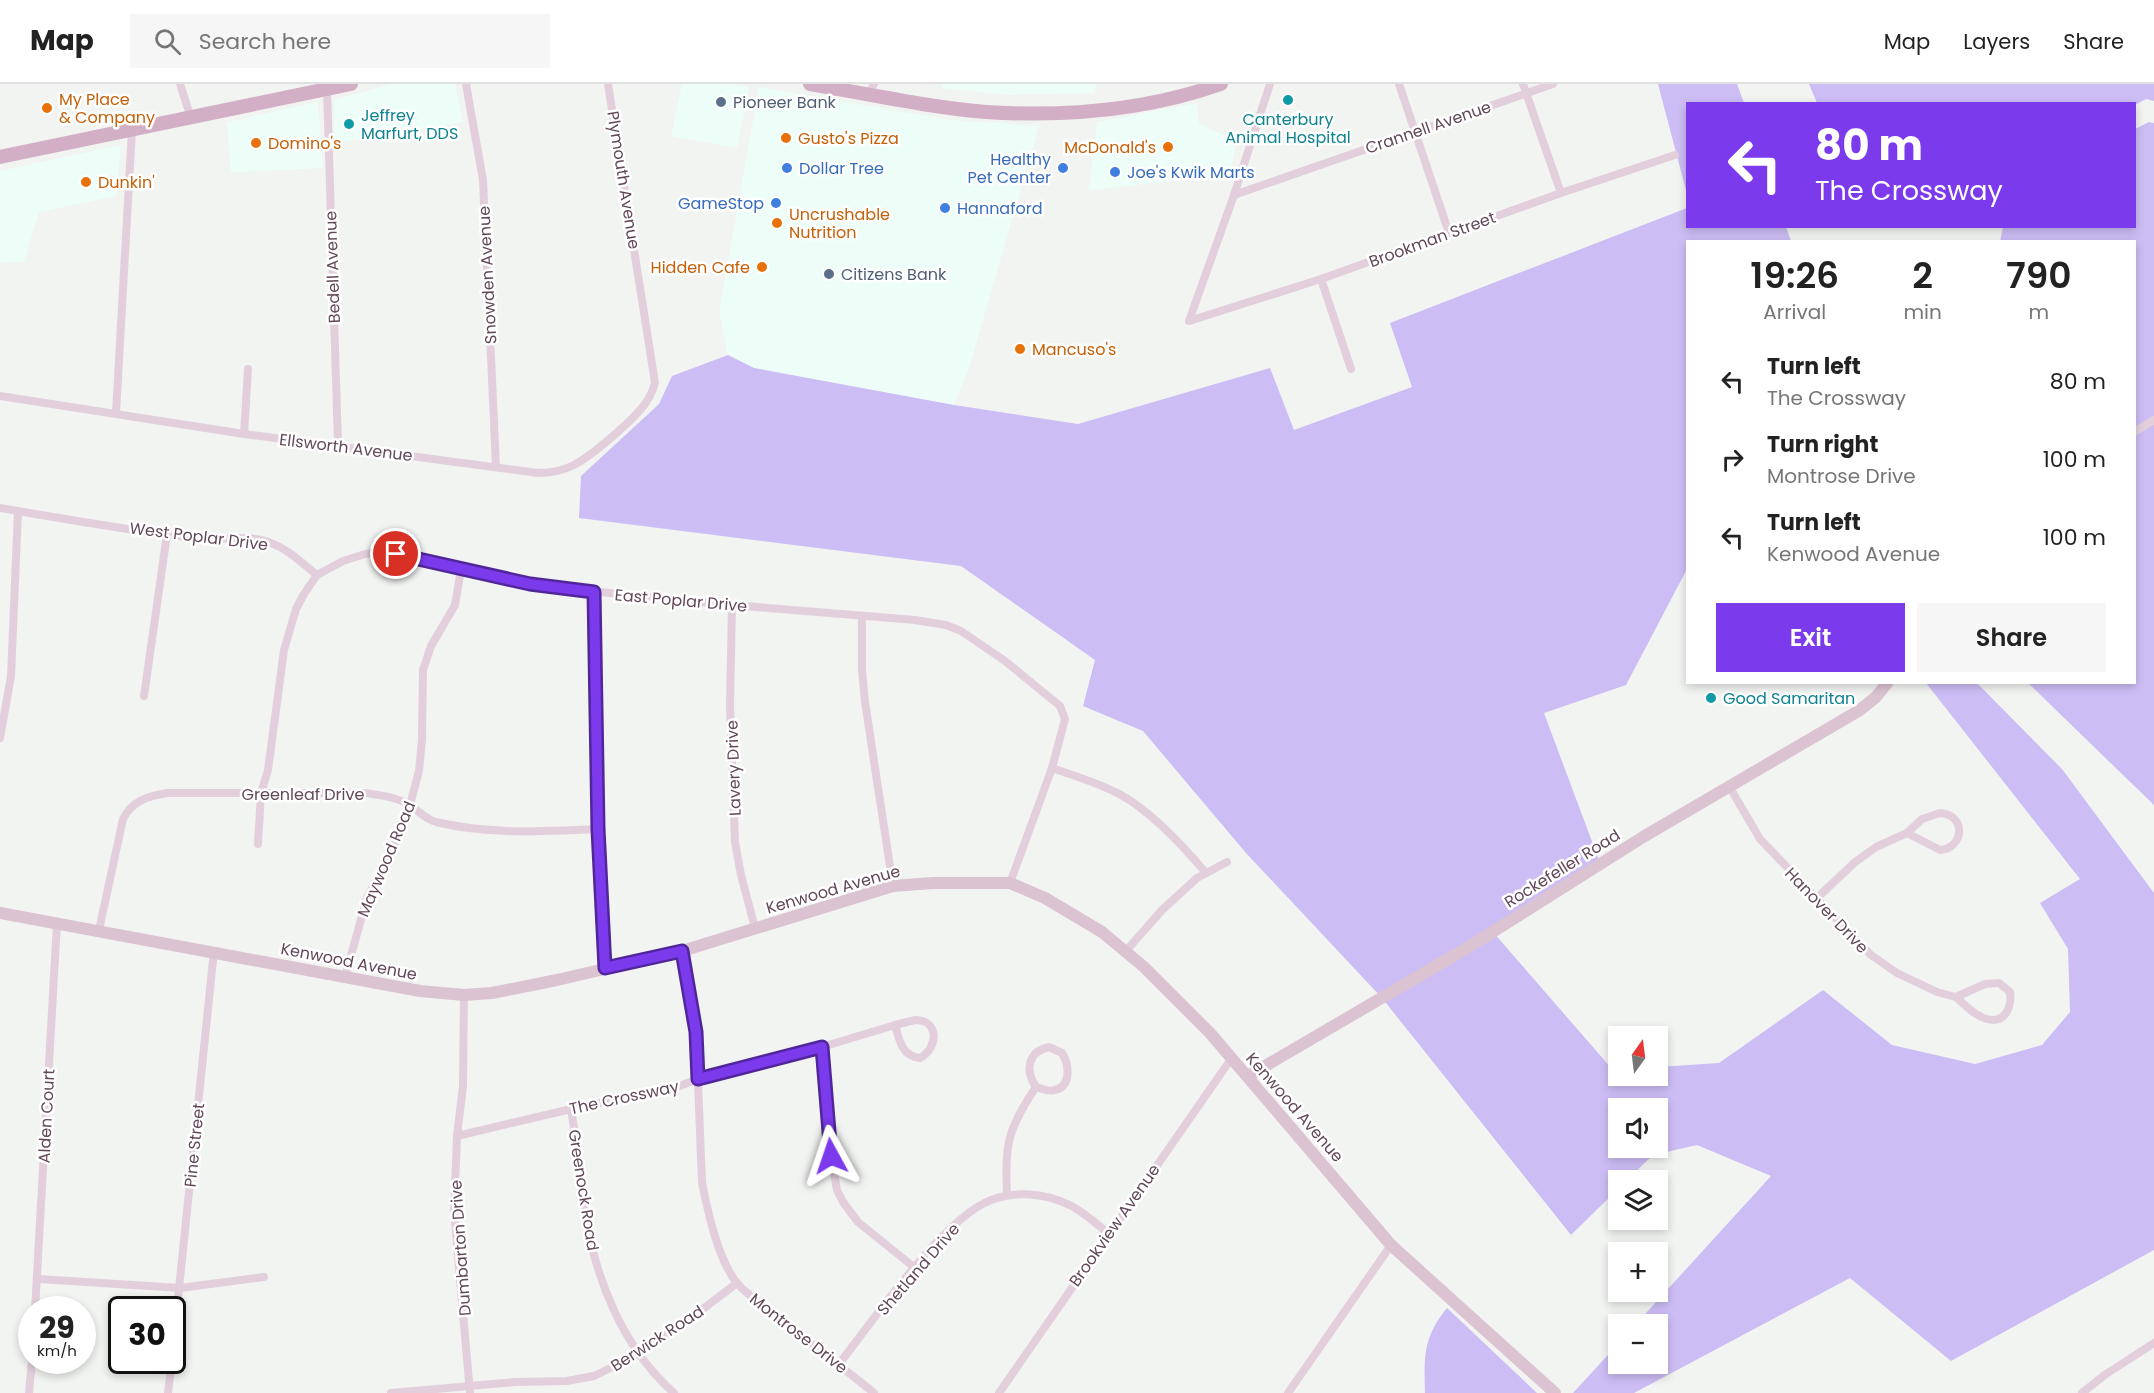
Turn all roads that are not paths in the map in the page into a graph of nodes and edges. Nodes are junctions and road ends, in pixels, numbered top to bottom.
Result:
1 (180, 84) edge
2 (351, 84) edge
3 (466, 84) edge
4 (608, 84) edge
5 (810, 84) edge
6 (1221, 84) edge
7 (1270, 84) edge
8 (1399, 84) edge
9 (1523, 84) edge
10 (1553, 84) edge
11 (870, 87) edge
12 (327, 89) junction
13 (1526, 93) junction
14 (191, 118) junction
15 (132, 130) junction
16 (1415, 131) junction
17 (1675, 155) dead end
18 (0, 157) edge
19 (1561, 193) junction
20 (1234, 195) junction
21 (1449, 233) junction
22 (1321, 279) junction
23 (248, 369) dead end
24 (1351, 369) dead end
25 (655, 382) joint
26 (0, 396) edge
27 (116, 413) junction
28 (2154, 420) edge
29 (2136, 431) edge
30 (244, 434) junction
31 (338, 445) junction
32 (496, 467) junction
33 (0, 508) edge
34 (18, 511) junction
35 (167, 534) junction
36 (461, 569) junction
37 (317, 575) junction
38 (594, 592) junction
39 (732, 605) junction
40 (862, 616) junction
41 (1886, 684) edge
42 (144, 696) dead end
43 (0, 738) edge
44 (1052, 768) junction
45 (1728, 786) junction
46 (261, 793) junction
47 (410, 805) junction
48 (598, 829) junction
49 (1907, 833) junction
50 (258, 843) dead end
51 (1227, 862) dead end
52 (1206, 873) junction
53 (1010, 883) junction
54 (893, 886) junction
55 (1817, 898) junction
56 (0, 913) edge
57 (57, 923) junction
58 (755, 928) junction
59 (99, 930) junction
60 (214, 951) junction
61 (682, 951) junction
62 (1126, 951) junction
63 (605, 968) junction
64 (345, 977) junction
65 (464, 995) junction
66 (1956, 997) junction
67 (895, 1025) junction
68 (822, 1047) junction
69 (1231, 1059) junction
70 (1248, 1076) junction
71 (698, 1079) junction
72 (1036, 1087) junction
73 (571, 1109) junction
74 (457, 1136) junction
75 (1006, 1195) junction
76 (1108, 1233) junction
77 (1390, 1245) junction
78 (915, 1268) junction
79 (264, 1277) dead end
80 (38, 1279) junction
81 (737, 1282) junction
82 (180, 1288) junction
83 (36, 1296) edge
84 (179, 1296) edge
85 (2153, 1345) edge
86 (639, 1354) junction
87 (839, 1364) junction
88 (31, 1374) edge
89 (170, 1374) edge
90 (470, 1389) edge
91 (29, 1393) edge
92 (168, 1393) edge
93 (391, 1393) edge
94 (674, 1393) edge
95 (874, 1393) edge
96 (999, 1393) edge
97 (1288, 1393) edge
98 (1555, 1393) edge
99 (2082, 1393) edge

1 - 14 street
2 - 12 main road
3 - 32 street, Snowden Avenue
4 - 25 street, Plymouth Avenue
5 - 11 main road
6 - 11 main road
7 - 20 street
8 - 16 street
9 - 13 street
10 - 13 street, Crannell Avenue
12 - 14 main road
12 - 31 street, Bedell Avenue
13 - 16 street, Crannell Avenue
13 - 19 street
14 - 15 main road
15 - 18 main road
15 - 27 street
16 - 20 street, Crannell Avenue
16 - 21 street
17 - 19 street, Brookman Street
19 - 21 street, Brookman Street
20 - 22 street, Brookman Street
21 - 22 street, Brookman Street
22 - 24 street
23 - 30 street
25 - 32 street, Ellsworth Avenue
26 - 27 street, Ellsworth Avenue
27 - 30 street, Ellsworth Avenue
28 - 29 street
30 - 31 street, Ellsworth Avenue
31 - 32 street, Ellsworth Avenue
33 - 34 street, West Poplar Drive
34 - 35 street, West Poplar Drive
34 - 43 street
35 - 37 street, West Poplar Drive
35 - 42 street
36 - 37 street, East Poplar Drive
36 - 38 street, East Poplar Drive
36 - 47 street, Maywood Road
37 - 46 street, East Poplar Drive
38 - 39 street, East Poplar Drive
38 - 48 street
39 - 40 street, East Poplar Drive
39 - 58 street, Lavery Drive
40 - 44 street, East Poplar Drive
40 - 54 street
41 - 45 street, Rockefeller Road
44 - 52 street
44 - 53 street
45 - 55 street, Hanover Drive
45 - 70 street, Rockefeller Road
46 - 47 street, Greenleaf Drive
46 - 50 street, East Poplar Drive
46 - 59 street, Greenleaf Drive
47 - 48 street, Greenleaf Drive
47 - 64 street, Maywood Road
48 - 63 street
49 - 49 street
49 - 55 street
51 - 52 street
52 - 62 street
53 - 54 street, Kenwood Avenue
53 - 62 street, Kenwood Avenue
54 - 58 street, Kenwood Avenue
55 - 66 street, Hanover Drive
56 - 57 street, Kenwood Avenue
57 - 59 street, Kenwood Avenue
57 - 80 street, Alden Court
58 - 61 street, Kenwood Avenue
59 - 60 street, Kenwood Avenue
60 - 64 street, Kenwood Avenue
60 - 82 street, Pine Street
61 - 63 street, Kenwood Avenue
61 - 71 street, Montrose Drive
62 - 69 street, Kenwood Avenue
63 - 65 street, Kenwood Avenue
64 - 65 street, Kenwood Avenue
65 - 74 street, Dumbarton Drive
66 - 66 street, Hanover Drive
67 - 67 street, The Crossway
67 - 68 street, The Crossway
68 - 71 street, The Crossway
68 - 78 street
69 - 70 street, Kenwood Avenue
69 - 76 street, Brookview Avenue
70 - 77 street, Kenwood Avenue
71 - 73 street, The Crossway
71 - 81 street, Montrose Drive
72 - 72 street
72 - 75 street
73 - 74 street, The Crossway
73 - 86 street, Greenock Road
74 - 90 street, Dumbarton Drive
75 - 76 street, Shetland Drive
75 - 78 street, Shetland Drive
76 - 96 street, Brookview Avenue
77 - 97 street
77 - 98 street, Kenwood Avenue
78 - 87 street, Shetland Drive
79 - 82 street
80 - 82 street
80 - 83 street, Alden Court
81 - 86 street, Berwick Road
81 - 87 street, Montrose Drive
82 - 84 street, Pine Street
85 - 99 street
86 - 90 street, Berwick Road
86 - 94 street, Greenock Road
87 - 95 street, Montrose Drive
88 - 91 street
89 - 92 street
90 - 93 street, Berwick Road

